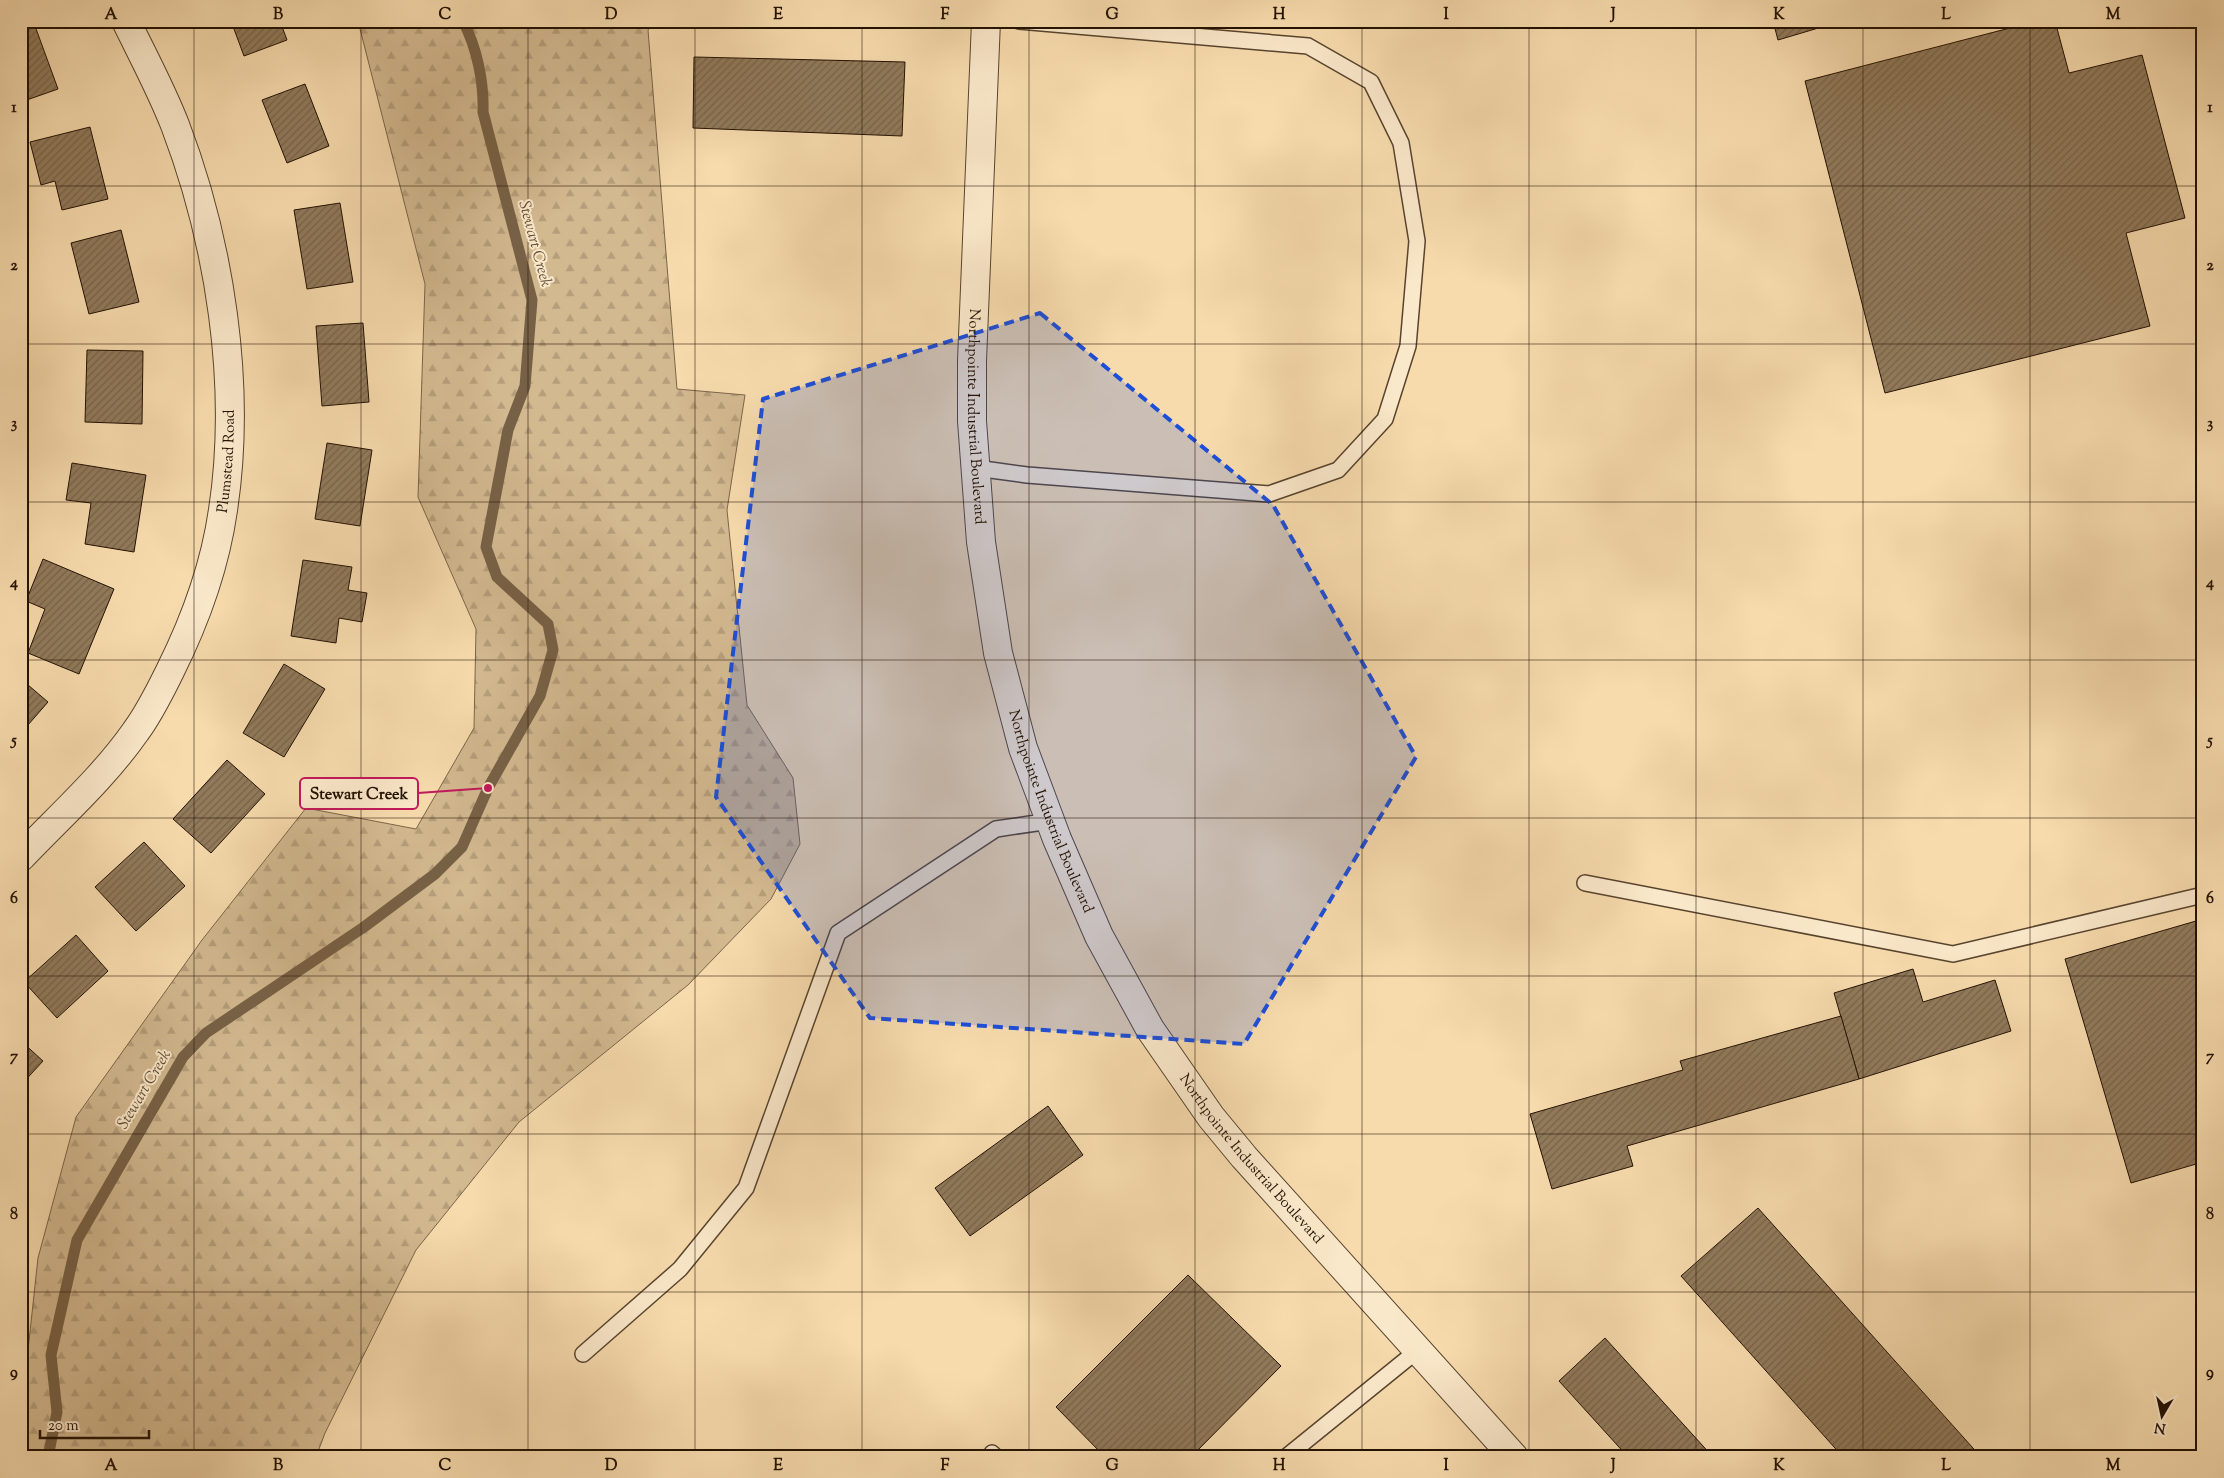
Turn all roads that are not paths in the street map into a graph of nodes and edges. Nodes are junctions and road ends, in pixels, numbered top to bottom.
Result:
1 (126, 21) edge
2 (986, 21) edge
3 (1019, 21) edge
4 (976, 468) junction
5 (1050, 821) junction
6 (21, 857) edge
7 (1585, 883) dead end
8 (2203, 895) edge
9 (1418, 1350) junction
10 (583, 1354) dead end
11 (1286, 1457) edge
12 (1514, 1457) edge

1 - 6 street, Plumstead Road
2 - 4 street, Northpointe Industrial Boulevard
3 - 4 lane
4 - 5 street, Northpointe Industrial Boulevard
5 - 9 street, Northpointe Industrial Boulevard
5 - 10 lane
7 - 8 lane
9 - 11 lane
9 - 12 street, Northpointe Industrial Boulevard

